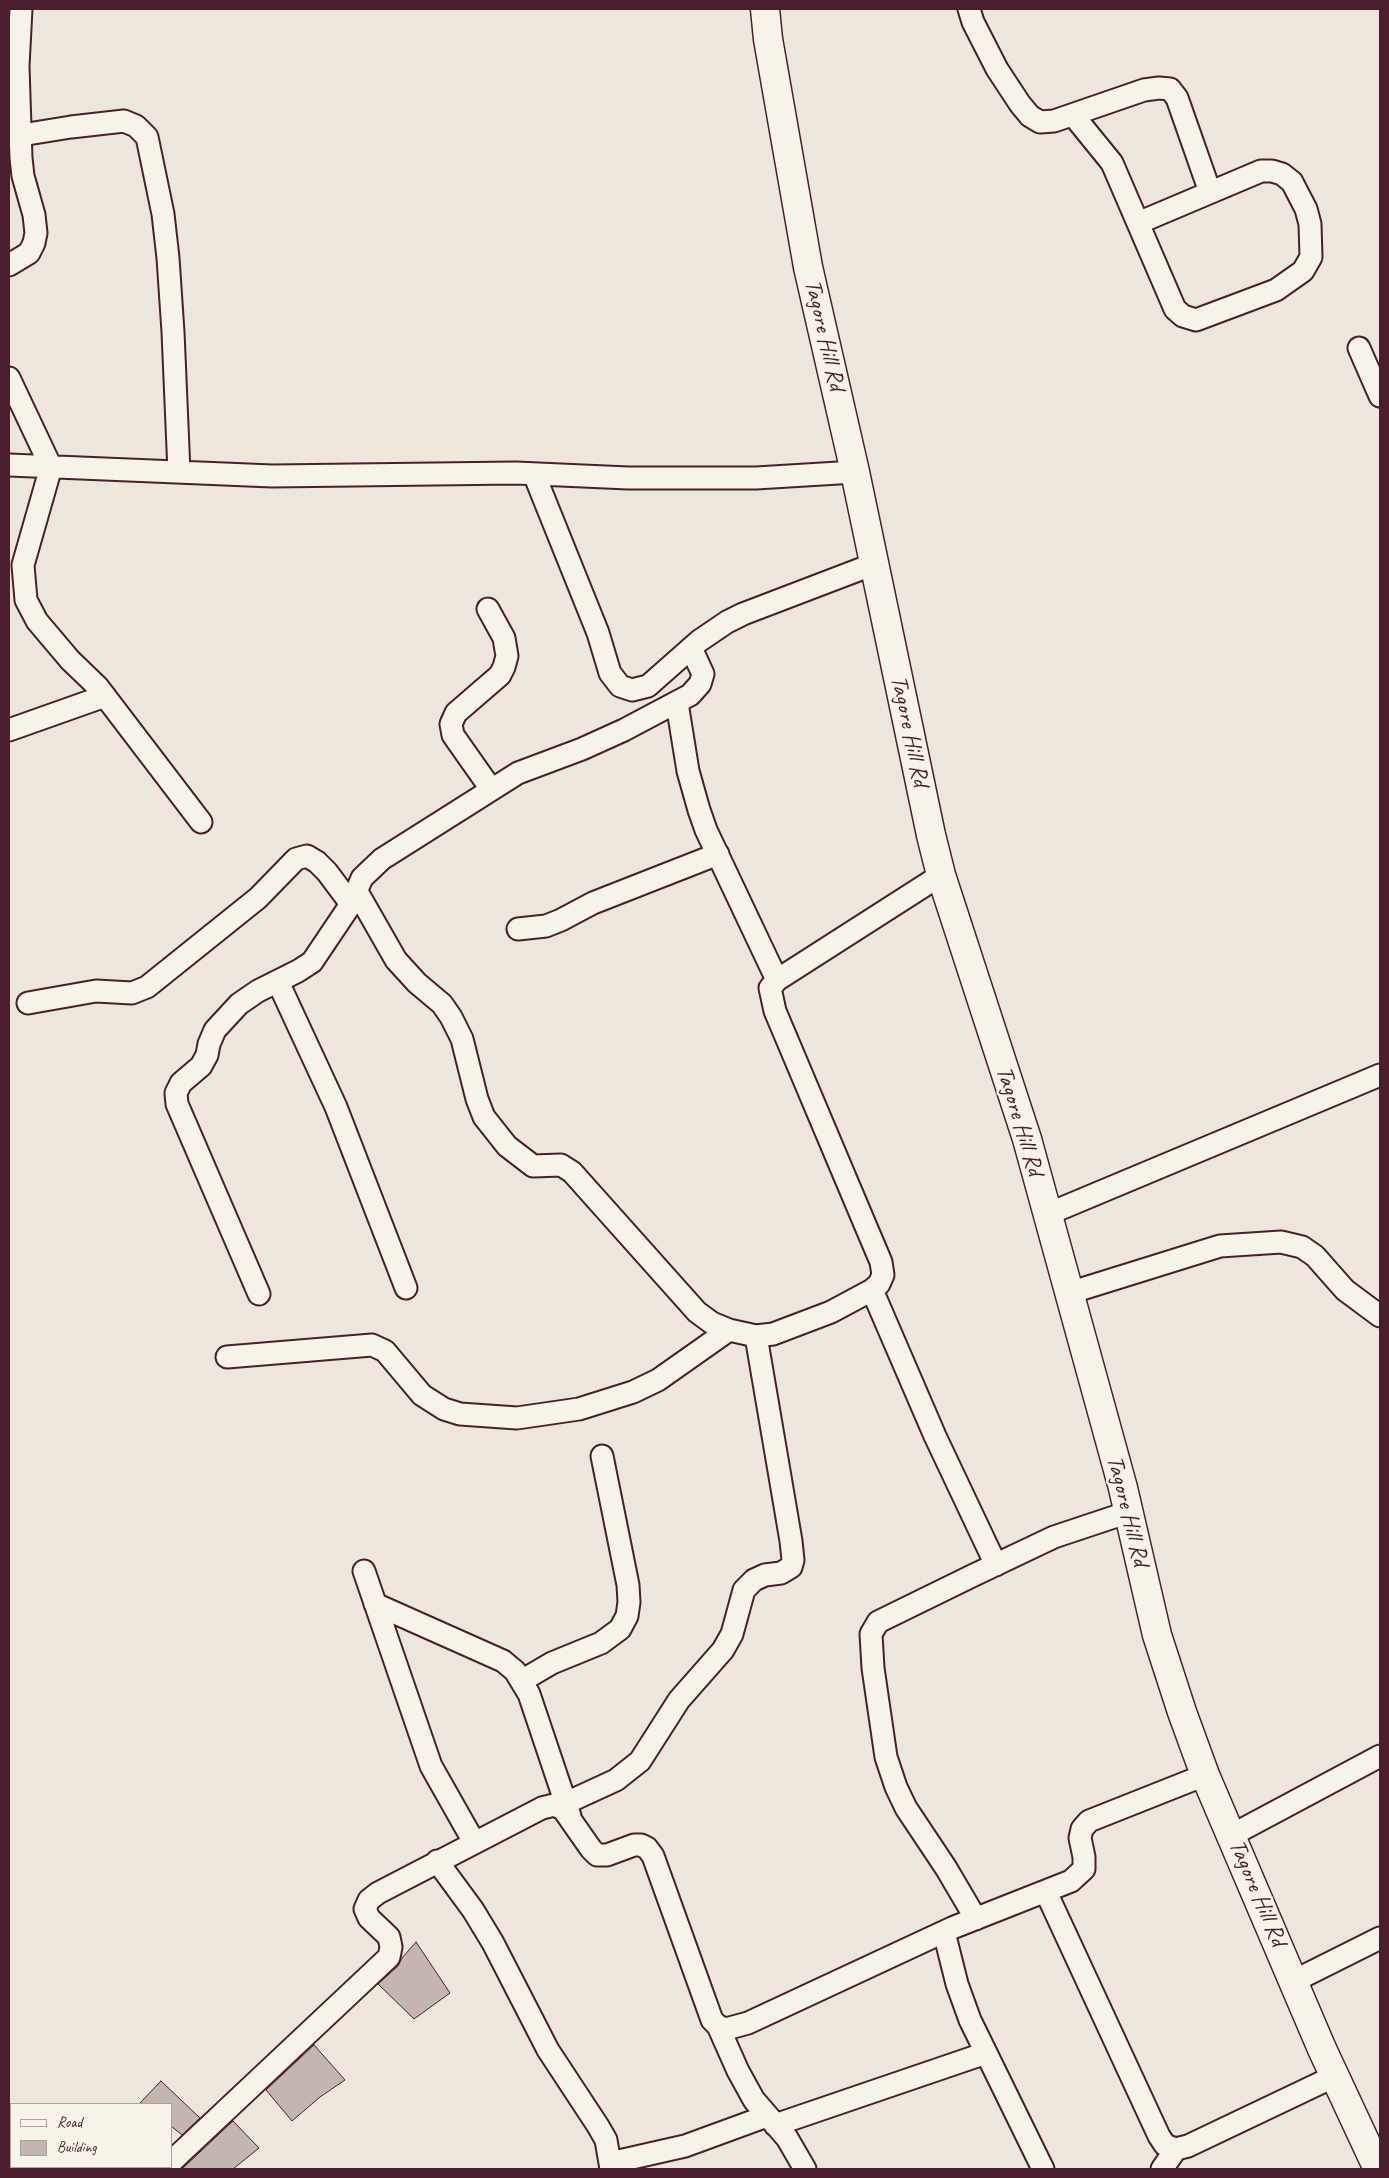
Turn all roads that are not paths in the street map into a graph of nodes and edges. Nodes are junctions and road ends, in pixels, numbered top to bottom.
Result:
1 (21, 9) edge
2 (765, 9) edge
3 (969, 9) edge
4 (1073, 114) junction
5 (14, 135) edge
6 (1210, 192) junction
7 (1138, 223) junction
8 (9, 265) edge
9 (1359, 348) dead end
10 (9, 378) edge
11 (1380, 396) edge
12 (9, 465) edge
13 (51, 467) junction
14 (179, 472) junction
15 (855, 472) junction
16 (525, 473) junction
17 (874, 564) junction
18 (488, 609) dead end
19 (691, 648) junction
20 (105, 696) junction
21 (677, 703) junction
22 (9, 730) edge
23 (490, 789) junction
24 (201, 822) dead end
25 (718, 854) junction
26 (941, 875) junction
27 (353, 897) junction
28 (518, 929) dead end
29 (777, 980) junction
30 (278, 982) junction
31 (28, 1003) dead end
32 (1380, 1075) edge
33 (1048, 1214) junction
34 (406, 1288) dead end
35 (872, 1290) junction
36 (1069, 1293) junction
37 (259, 1294) dead end
38 (1380, 1316) edge
39 (729, 1330) junction
40 (756, 1336) junction
41 (227, 1357) dead end
42 (602, 1456) dead end
43 (1129, 1512) junction
44 (996, 1565) junction
45 (364, 1572) dead end
46 (375, 1604) junction
47 (523, 1680) junction
48 (1380, 1756) edge
49 (1205, 1775) junction
50 (568, 1811) junction
51 (1232, 1835) junction
52 (474, 1842) junction
53 (437, 1861) junction
54 (1046, 1892) junction
55 (976, 1919) junction
56 (944, 1932) junction
57 (1380, 1938) edge
58 (1294, 1981) junction
59 (718, 2026) junction
60 (986, 2053) junction
61 (1335, 2076) junction
62 (771, 2120) junction
63 (1176, 2149) junction
64 (172, 2161) edge
65 (611, 2166) edge
66 (805, 2169) edge
67 (1043, 2169) edge
68 (1162, 2169) edge
69 (1378, 2169) edge

1 - 5 street
2 - 15 main road, Tagore Hill Rd
3 - 4 street
4 - 6 street
4 - 7 street
5 - 8 street
5 - 14 street
6 - 7 street
6 - 7 street
9 - 11 street
10 - 13 street
12 - 13 street
13 - 14 street
13 - 20 street
14 - 16 street
15 - 16 street
15 - 17 main road, Tagore Hill Rd
16 - 19 street
17 - 19 street
17 - 26 main road, Tagore Hill Rd
18 - 23 street
19 - 21 street
20 - 22 street
20 - 24 street
21 - 23 street
21 - 25 street
23 - 27 street
25 - 28 street
25 - 29 street
26 - 29 street
26 - 33 main road, Tagore Hill Rd
27 - 30 street
27 - 31 street
27 - 39 street
29 - 35 street
30 - 34 street
30 - 37 street
32 - 33 street
33 - 36 main road, Tagore Hill Rd
35 - 40 street
35 - 44 street
36 - 38 street
36 - 43 main road, Tagore Hill Rd
39 - 40 street
39 - 41 street
40 - 50 street
42 - 47 street
43 - 44 street
43 - 49 main road, Tagore Hill Rd
44 - 55 street
45 - 46 street
46 - 47 street
46 - 52 street
47 - 50 street
48 - 51 street
49 - 51 main road, Tagore Hill Rd
49 - 54 street
50 - 52 street
50 - 59 street
51 - 58 main road, Tagore Hill Rd
52 - 53 street
53 - 64 street
53 - 65 street
54 - 55 street
54 - 63 street
55 - 56 street
56 - 59 street
56 - 60 street
57 - 58 street
58 - 61 main road, Tagore Hill Rd
59 - 62 street
60 - 62 street
60 - 67 street
61 - 63 street
61 - 69 main road, Tagore Hill Rd
62 - 65 street
62 - 66 street
63 - 68 street

